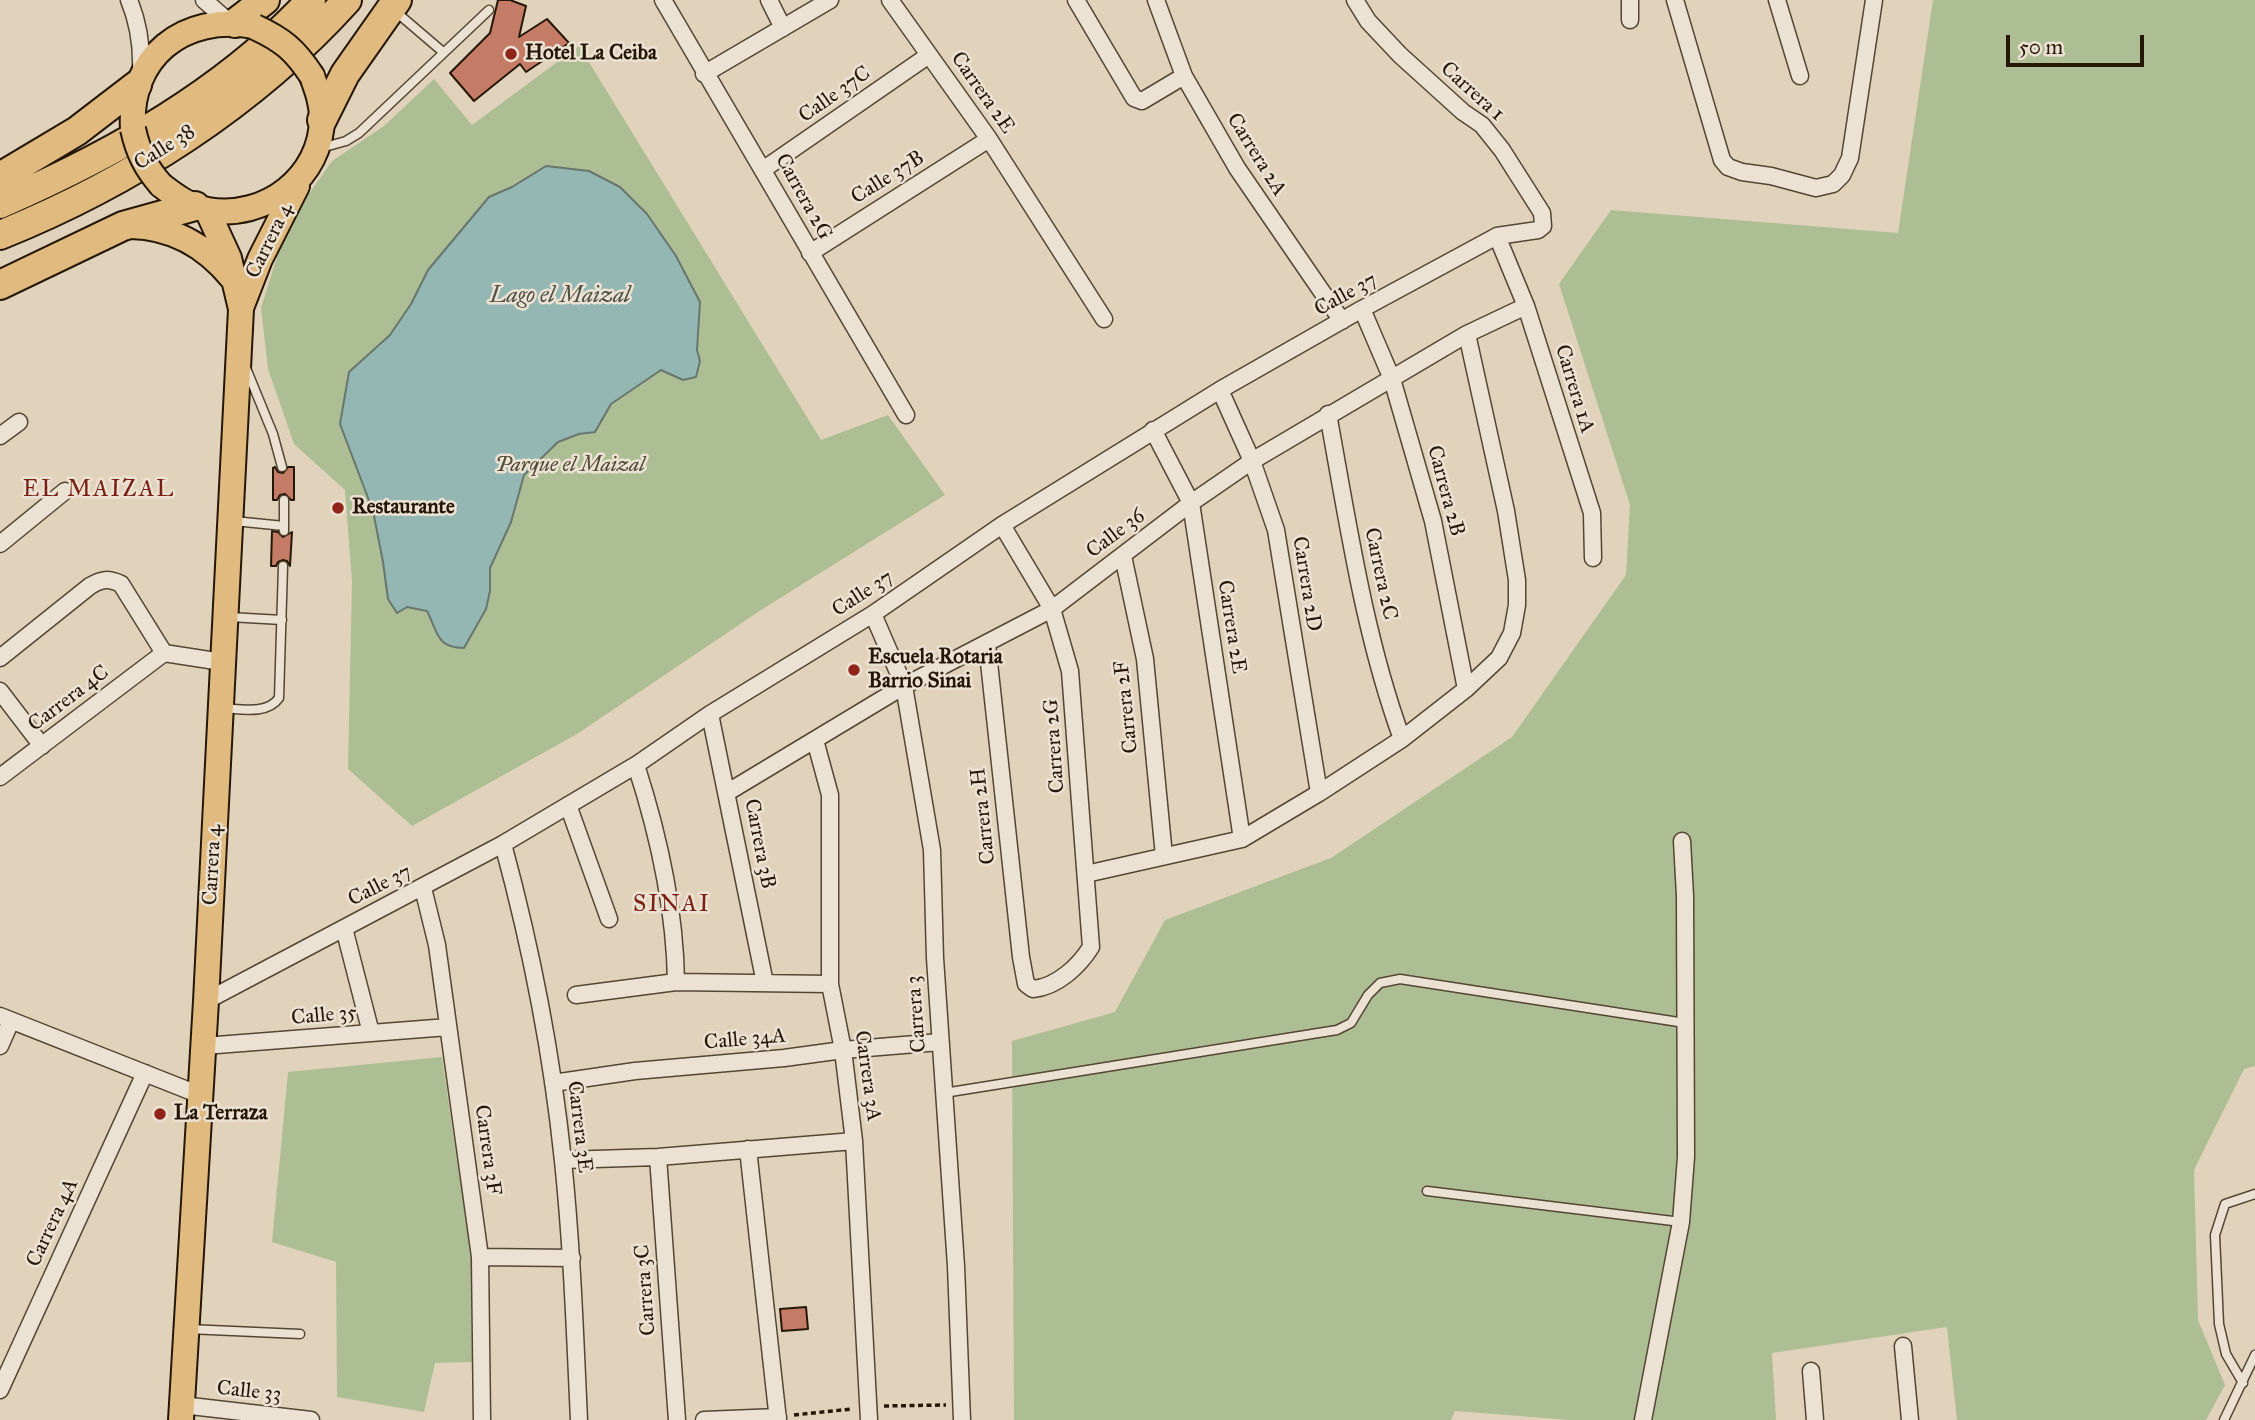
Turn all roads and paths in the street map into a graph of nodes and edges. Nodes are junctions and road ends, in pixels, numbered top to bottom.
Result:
1 (129, 0) edge
2 (204, 0) edge
3 (265, 0) edge
4 (347, 0) edge
5 (663, 0) edge
6 (769, 0) edge
7 (830, 0) edge
8 (890, 0) edge
9 (1076, 0) edge
10 (1156, 0) edge
11 (1355, 0) edge
12 (1630, 0) edge
13 (1675, 0) edge
14 (1777, 0) edge
15 (1874, 0) edge
16 (394, 4) edge
17 (489, 10) dead end
18 (306, 18) edge
19 (1630, 20) dead end
20 (240, 24) junction
21 (783, 28) junction
22 (443, 52) junction
23 (929, 55) junction
24 (704, 74) junction
25 (1184, 76) junction
26 (1800, 76) dead end
27 (139, 81) junction
28 (322, 120) junction
29 (989, 139) junction
30 (317, 149) junction
31 (764, 169) junction
32 (303, 174) junction
33 (0, 177) edge
34 (0, 204) edge
35 (201, 208) junction
36 (123, 226) junction
37 (1543, 226) joint
38 (0, 235) edge
39 (1497, 236) junction
40 (810, 253) junction
41 (236, 283) junction
42 (0, 285) edge
43 (1526, 306) junction
44 (240, 309) junction
45 (1362, 309) junction
46 (1104, 319) dead end
47 (1342, 321) junction
48 (1467, 334) junction
49 (239, 349) junction
50 (1392, 379) junction
51 (1220, 390) junction
52 (1328, 414) junction
53 (906, 415) dead end
54 (19, 422) dead end
55 (1153, 430) junction
56 (0, 436) edge
57 (1252, 461) junction
58 (282, 467) dead end
59 (65, 491) dead end
60 (284, 500) dead end
61 (1191, 503) junction
62 (230, 521) junction
63 (1002, 525) junction
64 (0, 544) edge
65 (1122, 556) junction
66 (1593, 558) dead end
67 (283, 566) dead end
68 (1052, 609) junction
69 (873, 614) junction
70 (224, 617) junction
71 (282, 620) junction
72 (987, 644) junction
73 (164, 653) junction
74 (0, 658) edge
75 (222, 662) junction
76 (904, 686) junction
77 (1466, 689) junction
78 (0, 691) edge
79 (220, 708) junction
80 (710, 714) junction
81 (815, 740) junction
82 (1402, 740) junction
83 (42, 746) junction
84 (636, 765) junction
85 (0, 777) edge
86 (728, 792) junction
87 (1319, 793) junction
88 (568, 805) junction
89 (1242, 839) junction
90 (1682, 841) dead end
91 (503, 844) junction
92 (1164, 856) junction
93 (1086, 874) junction
94 (423, 888) junction
95 (609, 919) dead end
96 (344, 928) junction
97 (1070, 972) joint
98 (676, 982) junction
99 (765, 983) junction
100 (831, 984) junction
101 (576, 995) dead end
102 (206, 1000) junction
103 (6, 1018) edge
104 (1685, 1023) junction
105 (448, 1027) junction
106 (371, 1033) junction
107 (940, 1042) junction
108 (0, 1046) edge
109 (204, 1046) junction
110 (844, 1050) junction
111 (145, 1073) junction
112 (553, 1083) junction
113 (944, 1093) junction
114 (200, 1095) junction
115 (854, 1141) junction
116 (748, 1149) junction
117 (657, 1157) junction
118 (564, 1160) junction
119 (1427, 1191) dead end
120 (2255, 1194) edge
121 (1681, 1222) junction
122 (480, 1257) junction
123 (572, 1258) junction
124 (186, 1329) junction
125 (300, 1334) dead end
126 (1903, 1346) dead end
127 (2255, 1355) edge
128 (1811, 1371) dead end
129 (2243, 1383) junction
130 (0, 1390) edge
131 (181, 1413) edge
132 (778, 1418) edge
133 (311, 1420) edge
134 (482, 1420) edge
135 (579, 1420) edge
136 (677, 1420) edge
137 (704, 1420) edge
138 (869, 1420) edge
139 (962, 1420) edge
140 (1643, 1420) edge
141 (1815, 1420) edge
142 (1910, 1420) edge
143 (2224, 1420) edge

1 - 27 street
2 - 20 street
3 - 20 highway
4 - 18 highway
5 - 24 street, Carrera 2G
6 - 21 street
7 - 21 street
8 - 23 street, Carrera 2E
9 - 25 street
10 - 25 street, Carrera 2A
11 - 37 street, Carrera 1
12 - 19 street
13 - 15 street
14 - 26 street
16 - 22 lane
16 - 28 highway
17 - 22 lane
18 - 34 highway, Calle 38
18 - 38 highway, Calle 38
20 - 27 main road
20 - 28 main road, bridge
21 - 24 street
22 - 30 lane
23 - 29 street, Carrera 2E
23 - 31 street, Calle 37C
24 - 31 street, Carrera 2G
25 - 47 street, Carrera 2A
27 - 33 highway
27 - 35 main road, bridge
28 - 30 main road
29 - 40 street, Calle 37B
29 - 46 street, Carrera 2E
30 - 32 main road
31 - 40 street, Carrera 2G
32 - 35 main road
32 - 44 main road, Carrera 4
35 - 36 highway
35 - 41 main road, Carrera 4
36 - 41 main road
36 - 42 highway
37 - 39 street, Calle 37
39 - 43 street, Carrera 1A
39 - 45 street, Calle 37
40 - 53 street, Carrera 2G
41 - 44 main road, Carrera 4
43 - 48 street, Calle 36
43 - 66 street, Carrera 1A
44 - 49 main road, Carrera 4
45 - 47 street, Calle 37
45 - 50 street, Carrera 2B
47 - 51 street, Calle 37
48 - 50 street, Calle 36
48 - 77 street
49 - 58 lane
49 - 62 main road, Carrera 4
50 - 52 street, Calle 36
50 - 77 street, Carrera 2B
51 - 55 street, Calle 37
51 - 57 street, Carrera 2D
52 - 57 street, Calle 36
52 - 82 street, Carrera 2C
54 - 56 street
55 - 61 street, Carrera 2E
55 - 63 street, Calle 37
57 - 61 street, Calle 36
57 - 87 street, Carrera 2D
59 - 64 street
60 - 62 lane
61 - 65 street, Calle 36
61 - 89 street, Carrera 2E
62 - 70 main road, Carrera 4
63 - 68 street, Carrera 2G
63 - 69 street, Calle 37
65 - 68 street, Calle 36
65 - 92 street, Carrera 2F
67 - 71 lane
68 - 72 street, Calle 36
68 - 93 street, Carrera 2G
69 - 76 street, Carrera 3
69 - 80 street, Calle 37
70 - 71 lane
70 - 75 main road, Carrera 4
71 - 79 lane
72 - 76 street, Calle 36
72 - 97 street, Carrera 2H
73 - 74 street
73 - 75 street
73 - 83 street, Carrera 4C
75 - 79 main road, Carrera 4
76 - 81 street, Calle 36
76 - 107 street, Carrera 3
77 - 82 street
78 - 83 street
79 - 102 main road, Carrera 4
80 - 84 street, Calle 37
80 - 86 street, Carrera 3B
81 - 86 street, Calle 36
81 - 100 street, Carrera 3A
82 - 87 street
83 - 85 street, Carrera 4C
84 - 88 street, Calle 37
84 - 98 street
86 - 99 street, Carrera 3B
87 - 89 street
88 - 91 street, Calle 37
88 - 95 street
89 - 92 street
90 - 104 street
91 - 94 street, Calle 37
91 - 112 street, Carrera 3E
92 - 93 street
93 - 97 street, Carrera 2G
94 - 96 street, Calle 37
94 - 105 street, Carrera 3F
96 - 102 street, Calle 37
96 - 106 street
98 - 99 street
98 - 101 street
99 - 100 street
100 - 110 street, Carrera 3A
102 - 109 main road, Carrera 4
103 - 108 street
103 - 111 street
104 - 113 lane
104 - 121 street
105 - 106 street, Calle 35
105 - 122 street, Carrera 3F
106 - 109 street, Calle 35
107 - 110 street, Calle 34A
107 - 113 street, Carrera 3
109 - 114 main road, Carrera 4
110 - 112 street, Calle 34A
110 - 115 street, Carrera 3A
111 - 114 street
111 - 130 street, Carrera 4A
112 - 118 street, Carrera 3E
113 - 139 street, Carrera 3
114 - 124 main road, Carrera 4
115 - 116 street
115 - 138 street, Carrera 3A
116 - 117 street
116 - 132 street
117 - 118 street
117 - 136 street, Carrera 3C
118 - 123 street, Carrera 3E
119 - 121 lane
120 - 129 lane
121 - 140 street
122 - 123 street
122 - 134 street, Carrera 3F
123 - 135 street, Carrera 3E
124 - 125 lane
124 - 131 main road, Carrera 4
126 - 142 street
127 - 129 lane
128 - 141 street
129 - 143 lane
131 - 133 street, Calle 33
132 - 137 street

